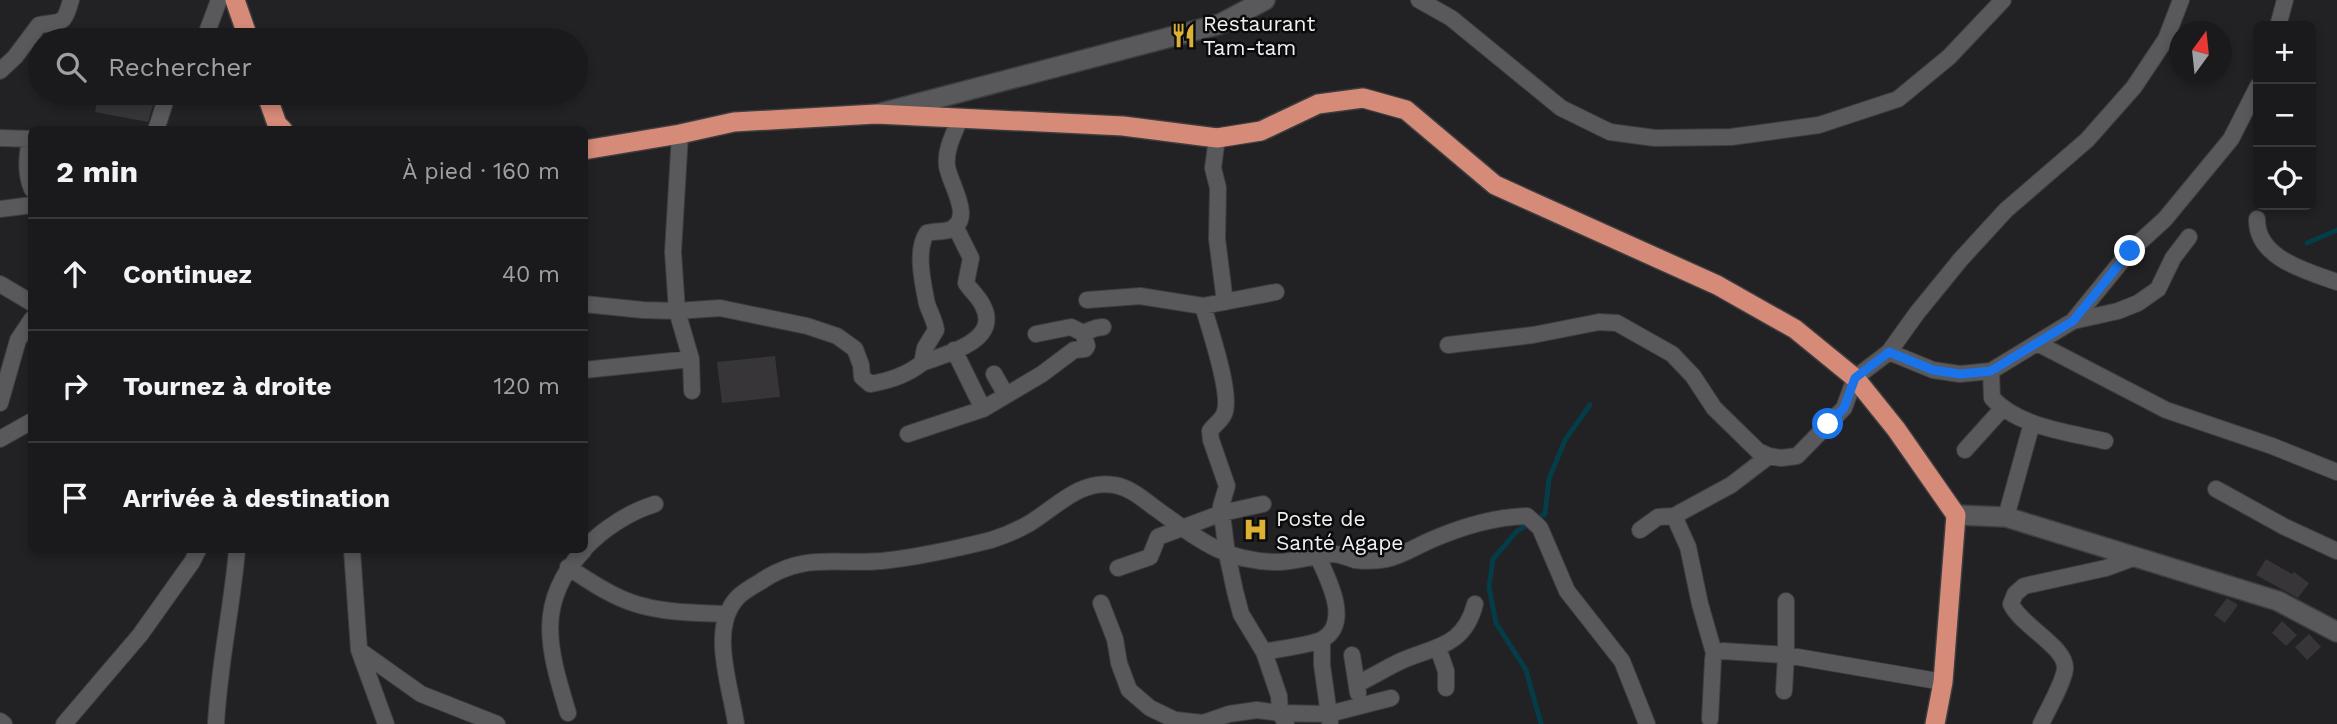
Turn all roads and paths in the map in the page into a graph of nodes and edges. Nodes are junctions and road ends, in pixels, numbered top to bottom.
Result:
1 (71, 0) edge
2 (219, 0) edge
3 (235, 0) edge
4 (1265, 0) edge
5 (1419, 0) edge
6 (2003, 0) edge
7 (2181, 0) edge
8 (2286, 0) edge
9 (2280, 21) edge
10 (37, 28) edge
11 (208, 28) edge
12 (245, 28) edge
13 (28, 40) edge
14 (0, 71) edge
15 (2253, 96) edge
16 (164, 105) edge
17 (271, 105) edge
18 (876, 114) junction
19 (960, 119) junction
20 (157, 126) edge
21 (279, 126) edge
22 (680, 134) junction
23 (0, 138) edge
24 (1217, 138) junction
25 (28, 139) edge
26 (588, 149) edge
27 (28, 154) edge
28 (28, 179) edge
29 (28, 206) edge
30 (0, 209) edge
31 (2257, 219) dead end
32 (955, 226) junction
33 (2189, 237) dead end
34 (2337, 282) edge
35 (0, 284) edge
36 (1276, 292) dead end
37 (1087, 300) dead end
38 (28, 301) edge
39 (1225, 303) junction
40 (588, 304) edge
41 (1203, 306) junction
42 (677, 311) junction
43 (2073, 321) junction
44 (28, 325) edge
45 (1103, 327) dead end
46 (1083, 333) junction
47 (1036, 334) dead end
48 (2037, 342) junction
49 (1448, 345) dead end
50 (954, 350) junction
51 (1889, 352) junction
52 (691, 359) junction
53 (922, 363) junction
54 (588, 370) edge
55 (1991, 371) junction
56 (994, 374) dead end
57 (1855, 378) junction
58 (692, 391) dead end
59 (1006, 395) junction
60 (0, 402) edge
61 (983, 409) junction
62 (2002, 409) junction
63 (28, 423) edge
64 (2032, 423) junction
65 (908, 434) dead end
66 (0, 439) edge
67 (2105, 441) dead end
68 (1965, 450) dead end
69 (1769, 456) junction
70 (2337, 472) edge
71 (2216, 488) dead end
72 (655, 504) dead end
73 (1263, 504) dead end
74 (1222, 513) junction
75 (1956, 515) junction
76 (1674, 516) junction
77 (2006, 517) junction
78 (1182, 527) junction
79 (1640, 530) dead end
80 (588, 545) edge
81 (2337, 551) edge
82 (196, 553) edge
83 (237, 553) edge
84 (352, 553) edge
85 (580, 553) edge
86 (1227, 554) junction
87 (1317, 555) junction
88 (2136, 557) junction
89 (568, 567) junction
90 (1118, 568) dead end
91 (1786, 601) dead end
92 (1101, 603) dead end
93 (1475, 604) dead end
94 (727, 614) junction
95 (2337, 632) edge
96 (1322, 640) junction
97 (1438, 648) junction
98 (359, 650) junction
99 (1264, 652) junction
100 (1714, 653) junction
101 (1352, 655) dead end
102 (1786, 655) junction
103 (1943, 682) junction
104 (1357, 684) junction
105 (1446, 688) dead end
106 (1784, 691) dead end
107 (1391, 698) dead end
108 (1360, 706) junction
109 (568, 713) dead end
110 (1283, 719) edge
111 (1329, 719) edge
112 (1710, 719) dead end
113 (64, 724) edge
114 (216, 724) edge
115 (386, 724) edge
116 (497, 724) edge
117 (736, 724) edge
118 (1647, 724) edge
119 (1935, 724) edge
120 (2041, 724) edge

1 - 10 street
2 - 11 street
3 - 12 highway
4 - 18 street
5 - 6 street
7 - 51 street
8 - 9 street
13 - 14 street
15 - 43 street
16 - 20 street
17 - 21 highway
18 - 19 highway
18 - 22 highway
19 - 24 highway
19 - 32 street
22 - 26 highway
22 - 42 street
23 - 25 street
24 - 39 street
24 - 57 highway
27 - 28 street
29 - 30 street
31 - 34 street
32 - 50 street
32 - 53 street
33 - 43 street
35 - 38 street
36 - 39 street
37 - 41 street
39 - 41 street
40 - 42 street
41 - 74 street
42 - 52 street
42 - 53 street
43 - 48 street
44 - 60 street
45 - 46 street
46 - 47 street
46 - 59 street
48 - 55 street
48 - 70 street
49 - 69 street
50 - 53 street
50 - 61 street
51 - 55 street
51 - 57 street
52 - 54 street
52 - 58 street
55 - 62 street
56 - 59 street
57 - 69 street
57 - 75 highway
59 - 61 street
61 - 65 street
62 - 64 street
62 - 68 street
63 - 66 street
64 - 67 street
64 - 77 street
69 - 76 street
71 - 81 street
72 - 80 street
73 - 74 street
74 - 78 street
74 - 86 street
75 - 77 street
75 - 103 highway
76 - 79 street
76 - 100 street
77 - 88 street
78 - 86 street
78 - 90 street
78 - 94 street
82 - 113 street
83 - 114 street
84 - 98 street
85 - 89 street
86 - 87 street
86 - 99 street
87 - 96 street
87 - 118 street
88 - 95 street
88 - 120 street
89 - 94 street
89 - 109 street
91 - 102 street
92 - 110 street
93 - 97 street
94 - 117 street
96 - 99 street
96 - 111 street
97 - 104 street
97 - 105 street
98 - 115 street
98 - 116 street
99 - 110 street
100 - 102 street
100 - 112 street
101 - 104 street
102 - 103 street
102 - 106 street
103 - 119 highway
104 - 108 street
107 - 108 street
108 - 111 street
110 - 111 street

